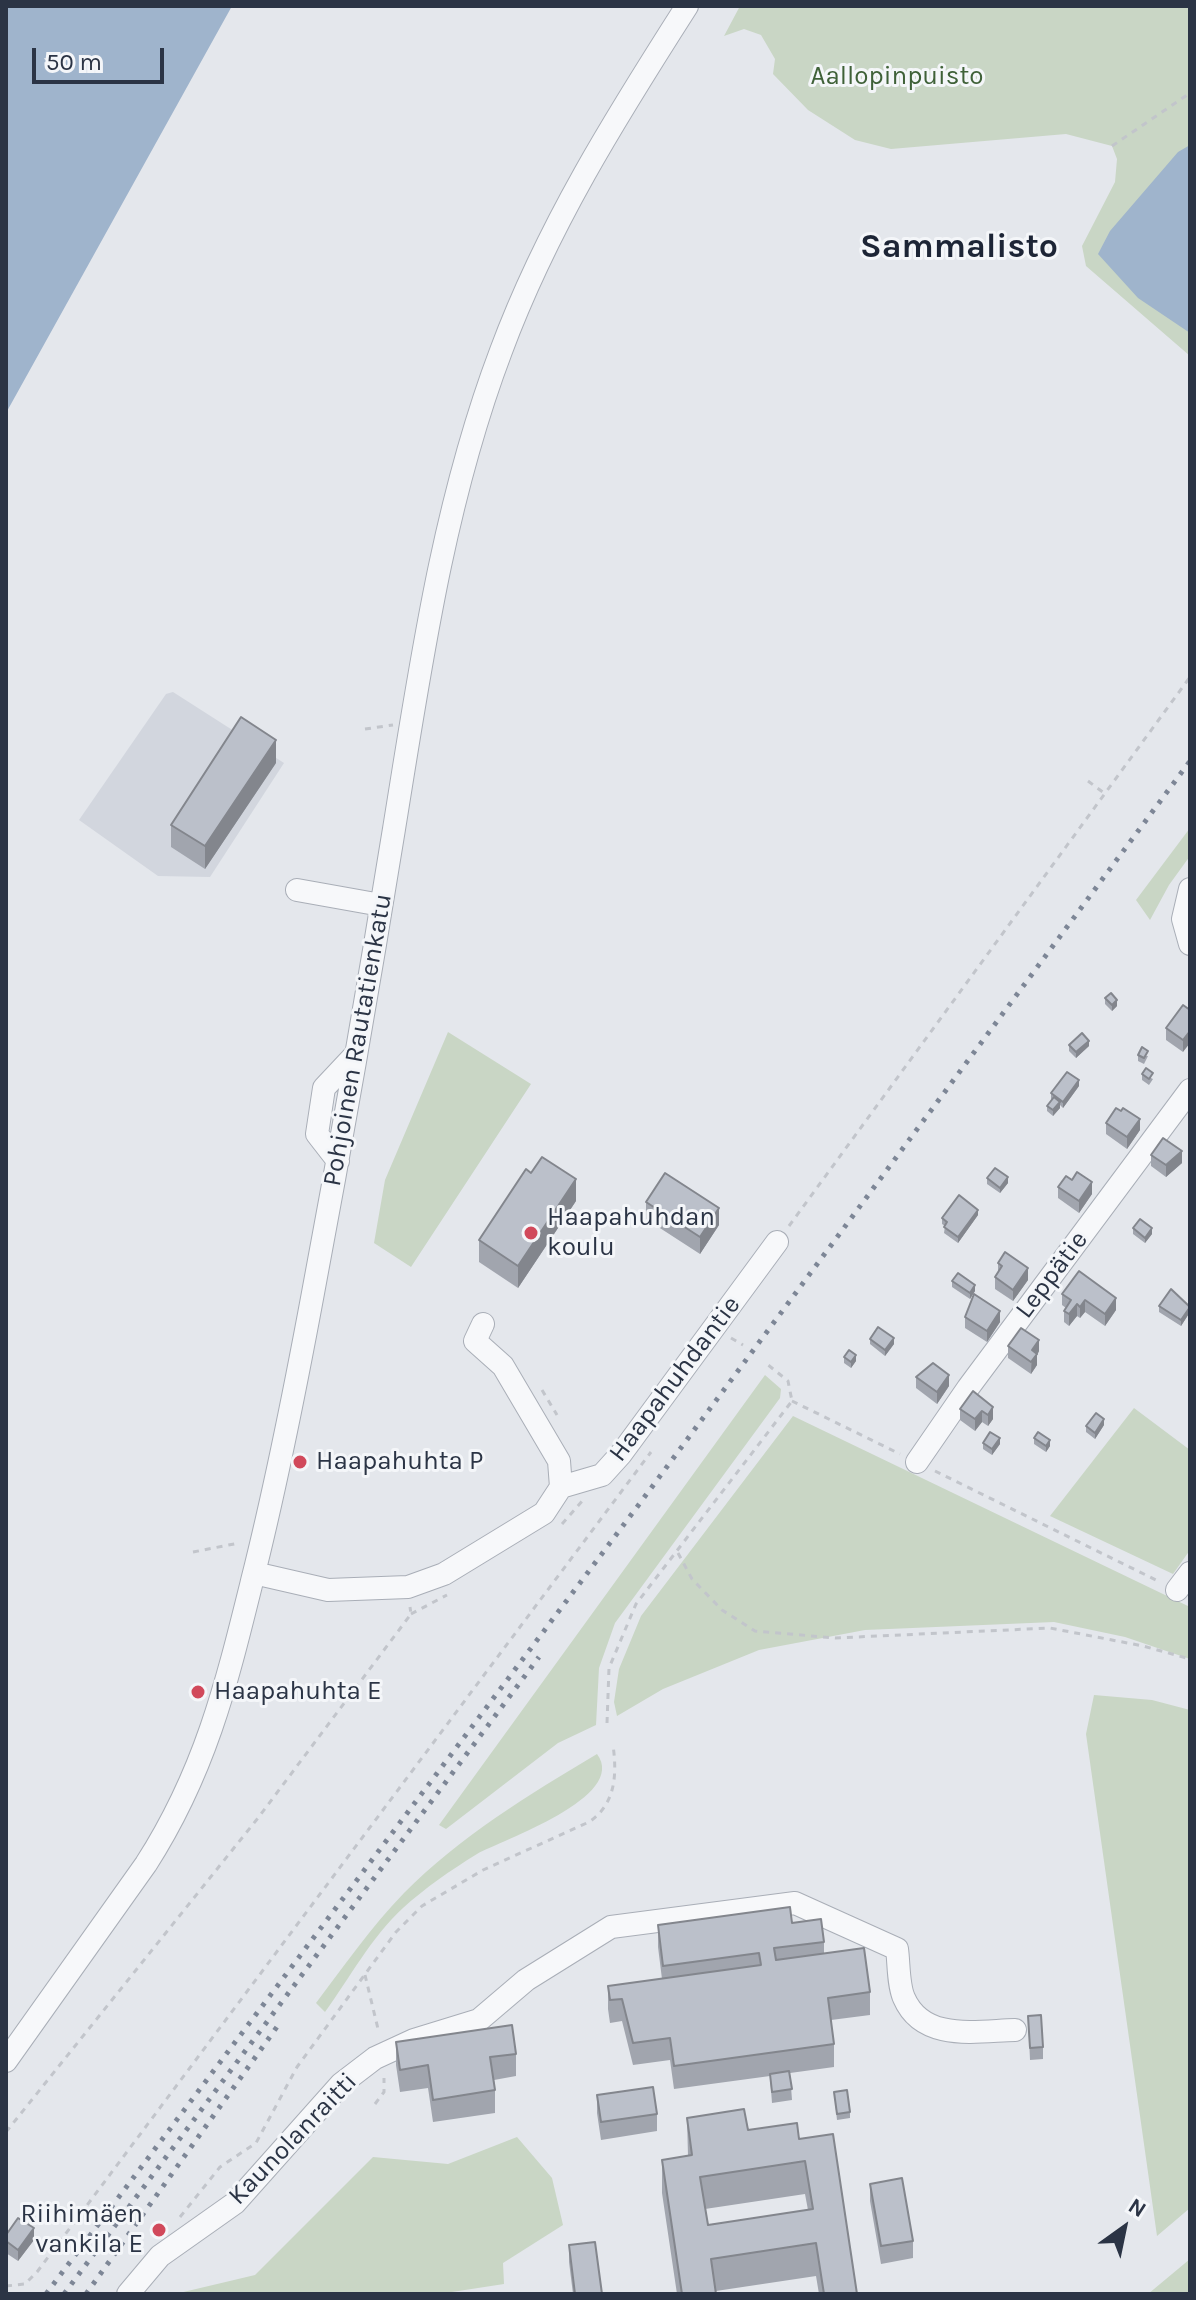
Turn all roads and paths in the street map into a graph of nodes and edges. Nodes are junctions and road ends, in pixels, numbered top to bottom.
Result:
1 (687, 6) edge
2 (1190, 93) edge
3 (1112, 146) dead end
4 (1190, 677) edge
5 (411, 725) junction
6 (365, 729) dead end
7 (1088, 781) dead end
8 (1104, 793) junction
9 (1190, 889) edge
10 (297, 890) dead end
11 (381, 905) junction
12 (1190, 944) edge
13 (1190, 1090) edge
14 (777, 1242) joint
15 (483, 1324) dead end
16 (767, 1364) dead end
17 (792, 1401) junction
18 (651, 1452) dead end
19 (917, 1462) junction
20 (561, 1487) junction
21 (263, 1539) junction
22 (193, 1552) dead end
23 (678, 1553) junction
24 (254, 1573) junction
25 (1183, 1582) edge
26 (408, 1587) junction
27 (1190, 1659) edge
28 (607, 1723) dead end
29 (613, 1745) dead end
30 (1015, 2030) dead end
31 (6, 2061) edge
32 (6, 2132) edge
33 (179, 2243) junction
34 (6, 2286) edge
35 (128, 2294) edge

1 - 5 street, Pohjoinen Rautatienkatu
2 - 3 path
4 - 8 path
5 - 6 path
5 - 11 street, Pohjoinen Rautatienkatu
7 - 8 path
8 - 14 path
9 - 12 street
10 - 11 street
11 - 21 street, Pohjoinen Rautatienkatu
13 - 19 street, Leppätie
14 - 20 street, Haapahuhdantie
15 - 20 street
16 - 17 path
17 - 19 path
17 - 23 path
18 - 34 path
19 - 25 path
20 - 26 street
21 - 22 path
21 - 24 street, Pohjoinen Rautatienkatu
23 - 27 path
23 - 28 path
24 - 26 street
24 - 31 street, Pohjoinen Rautatienkatu
26 - 32 path
29 - 33 path
30 - 33 street, Kaunolanraitti
33 - 35 street, Kaunolanraitti

